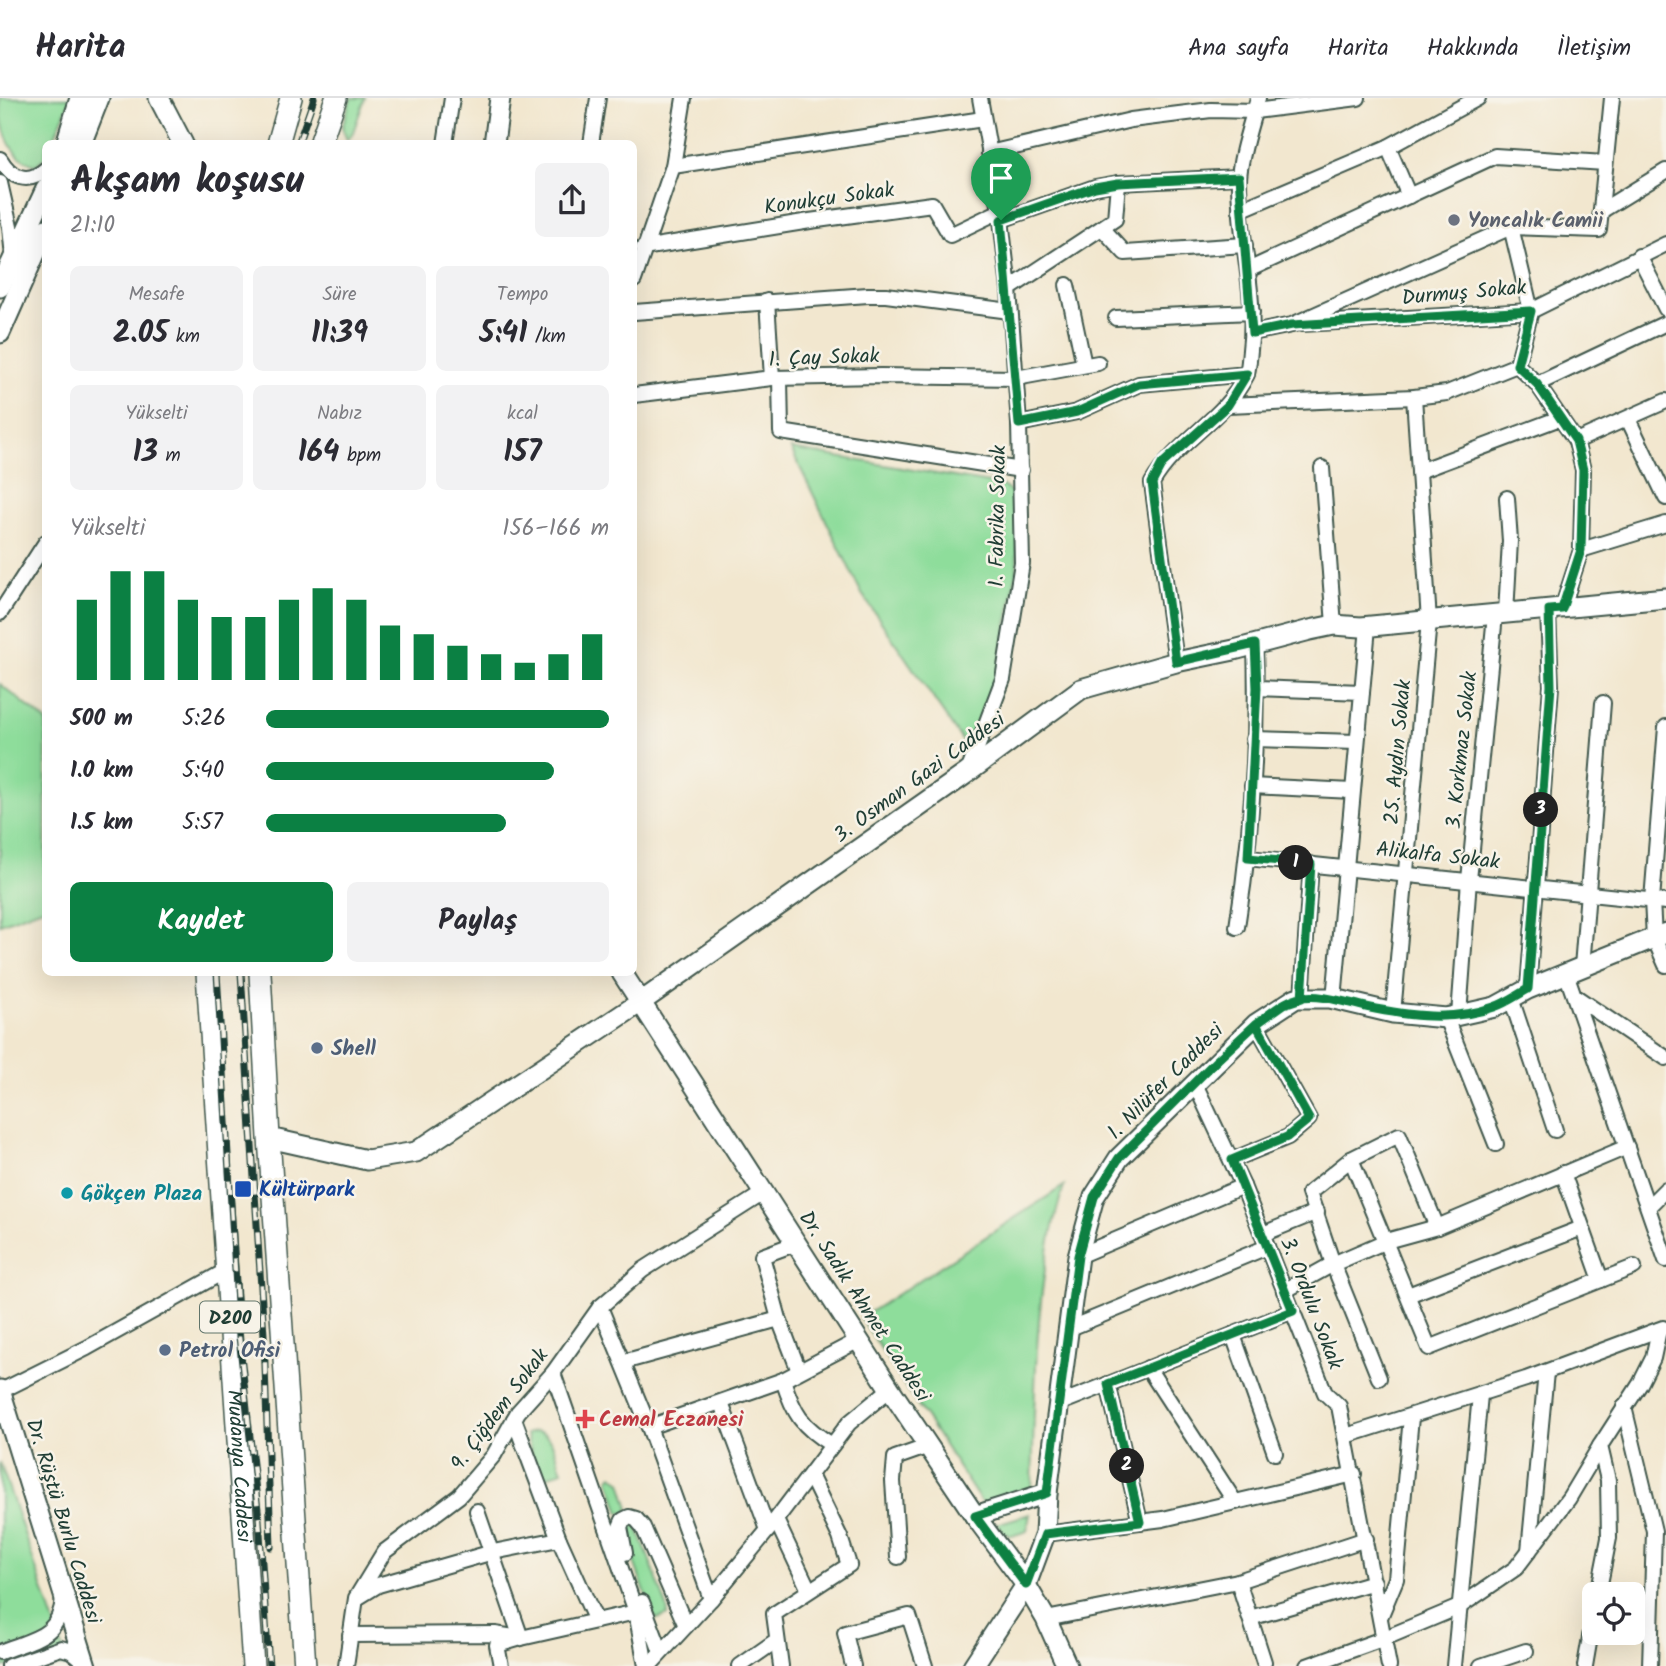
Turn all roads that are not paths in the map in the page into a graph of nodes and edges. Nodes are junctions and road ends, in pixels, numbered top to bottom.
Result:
1 (80, 98) edge
2 (99, 98) edge
3 (159, 98) edge
4 (290, 98) edge
5 (336, 98) edge
6 (452, 98) edge
7 (500, 98) edge
8 (598, 98) edge
9 (684, 98) edge
10 (980, 98) edge
11 (1358, 98) edge
12 (1478, 98) edge
13 (1612, 98) edge
14 (1256, 104) edge
15 (983, 119) junction
16 (67, 140) edge
17 (83, 140) edge
18 (181, 140) edge
19 (279, 140) edge
20 (321, 140) edge
21 (446, 140) edge
22 (495, 140) edge
23 (592, 140) edge
24 (1388, 147) junction
25 (989, 153) junction
26 (0, 159) edge
27 (1605, 163) junction
28 (673, 166) junction
29 (1666, 171) edge
30 (42, 172) edge
31 (1239, 177) junction
32 (0, 183) edge
33 (1118, 183) junction
34 (1409, 196) junction
35 (42, 197) edge
36 (1240, 211) junction
37 (1601, 211) junction
38 (1000, 216) junction
39 (1511, 227) junction
40 (1102, 228) junction
41 (42, 238) edge
42 (1666, 244) edge
43 (1245, 245) junction
44 (643, 248) junction
45 (1639, 256) junction
46 (13, 259) junction
47 (637, 269) edge
48 (1248, 270) junction
49 (1067, 285) dead end
50 (0, 286) edge
51 (1009, 289) junction
52 (766, 301) junction
53 (1666, 310) edge
54 (1531, 311) junction
55 (637, 312) edge
56 (1010, 312) junction
57 (1252, 312) junction
58 (1116, 318) dead end
59 (1666, 323) edge
60 (1292, 325) junction
61 (0, 333) edge
62 (1252, 333) junction
63 (1517, 365) junction
64 (1247, 374) junction
65 (776, 378) junction
66 (1016, 378) junction
67 (1537, 384) junction
68 (637, 395) edge
69 (1414, 397) junction
70 (1666, 401) edge
71 (1228, 405) junction
72 (1560, 418) junction
73 (1628, 419) junction
74 (1019, 424) junction
75 (1576, 441) junction
76 (1322, 467) dead end
77 (1021, 470) junction
78 (1419, 471) junction
79 (1507, 498) dead end
80 (1666, 498) edge
81 (1666, 524) edge
82 (42, 548) edge
83 (1581, 550) junction
84 (1666, 598) edge
85 (1555, 609) junction
86 (0, 613) edge
87 (1501, 614) junction
88 (1429, 621) junction
89 (1334, 625) junction
90 (1368, 627) junction
91 (1255, 644) junction
92 (1176, 662) junction
93 (1257, 688) junction
94 (1362, 692) junction
95 (1603, 703) dead end
96 (1666, 727) edge
97 (1254, 739) junction
98 (1357, 742) junction
99 (967, 773) junction
100 (1252, 786) junction
101 (1352, 791) junction
102 (1248, 858) junction
103 (1311, 864) junction
104 (1346, 867) junction
105 (1408, 873) junction
106 (1469, 880) junction
107 (1535, 887) junction
108 (1587, 892) junction
109 (1659, 901) edge
110 (1237, 927) dead end
111 (1660, 935) edge
112 (1666, 965) edge
113 (1574, 970) junction
114 (208, 976) edge
115 (260, 976) edge
116 (624, 976) edge
117 (1519, 994) junction
118 (1576, 997) junction
119 (1302, 998) junction
120 (1334, 999) junction
121 (641, 1002) junction
122 (1394, 1013) junction
123 (1452, 1016) junction
124 (1256, 1024) junction
125 (1666, 1058) edge
126 (1195, 1084) junction
127 (1555, 1130) dead end
128 (269, 1138) junction
129 (1496, 1143) dead end
130 (1627, 1147) junction
131 (1351, 1159) junction
132 (1232, 1160) junction
133 (1563, 1173) junction
134 (1243, 1186) junction
135 (1666, 1189) edge
136 (765, 1192) junction
137 (1648, 1208) junction
138 (1317, 1212) junction
139 (1437, 1227) junction
140 (1582, 1228) junction
141 (1265, 1241) junction
142 (1386, 1241) junction
143 (797, 1242) junction
144 (1078, 1256) junction
145 (1666, 1260) edge
146 (1334, 1264) junction
147 (1634, 1267) dead end
148 (227, 1270) junction
149 (1601, 1280) junction
150 (1284, 1291) junction
151 (1408, 1295) junction
152 (600, 1307) junction
153 (1293, 1311) junction
154 (779, 1320) junction
155 (1068, 1329) junction
156 (1662, 1329) edge
157 (1233, 1335) junction
158 (859, 1340) junction
159 (623, 1362) junction
160 (1148, 1368) junction
161 (799, 1371) junction
162 (1546, 1372) junction
163 (553, 1373) junction
164 (1379, 1378) dead end
165 (783, 1380) junction
166 (1108, 1384) junction
167 (890, 1389) junction
168 (0, 1390) edge
169 (1480, 1395) junction
170 (721, 1403) junction
171 (1058, 1404) junction
172 (1624, 1407) junction
173 (1411, 1418) junction
174 (514, 1419) junction
175 (649, 1427) junction
176 (1346, 1436) junction
177 (832, 1445) junction
178 (929, 1446) junction
179 (1600, 1446) junction
180 (1275, 1453) dead end
181 (1354, 1474) junction
182 (810, 1475) junction
183 (1047, 1493) junction
184 (1236, 1502) junction
185 (477, 1511) dead end
186 (975, 1516) junction
187 (1140, 1522) junction
188 (772, 1525) junction
189 (1045, 1534) junction
190 (559, 1539) junction
191 (1366, 1539) junction
192 (1529, 1551) junction
193 (493, 1552) junction
194 (898, 1558) dead end
195 (1238, 1581) junction
196 (1374, 1582) junction
197 (1600, 1582) edge
198 (1026, 1585) junction
199 (809, 1590) junction
200 (63, 1593) junction
201 (356, 1598) junction
202 (711, 1599) junction
203 (1459, 1607) junction
204 (636, 1612) junction
205 (1381, 1615) junction
206 (1250, 1618) junction
207 (1046, 1619) junction
208 (596, 1621) junction
209 (686, 1626) junction
210 (350, 1635) junction
211 (521, 1637) junction
212 (1385, 1638) junction
213 (777, 1640) junction
214 (1589, 1645) edge
215 (1526, 1651) dead end
216 (0, 1652) edge
217 (661, 1653) junction
218 (305, 1661) edge
219 (85, 1664) edge
220 (1261, 1665) edge
221 (9, 1666) edge
222 (253, 1666) edge
223 (346, 1666) edge
224 (501, 1666) edge
225 (647, 1666) edge
226 (740, 1666) edge
227 (781, 1666) edge
228 (853, 1666) edge
229 (925, 1666) edge
230 (973, 1666) edge
231 (1067, 1666) edge
232 (1307, 1666) edge
233 (1389, 1666) edge
234 (1454, 1666) edge
235 (1481, 1666) edge
236 (1585, 1666) edge
237 (1650, 1666) edge

1 - 16 main road
2 - 17 main road
3 - 18 main road
4 - 19 highway
5 - 20 highway
6 - 21 street
7 - 22 main road
8 - 23 street
9 - 28 street
10 - 15 street, 1. Fabrika Sokak
11 - 14 street
12 - 24 street
13 - 27 street
14 - 25 street
14 - 31 street
15 - 25 street, 1. Fabrika Sokak
15 - 28 street
24 - 34 street
24 - 36 street
25 - 38 street, 1. Fabrika Sokak
26 - 30 street
27 - 34 street
27 - 37 street
28 - 44 street
29 - 37 street
31 - 33 street
31 - 36 street
32 - 46 street
33 - 38 street
33 - 40 street
34 - 48 street
35 - 46 main road
36 - 43 street
37 - 39 street
38 - 44 street, Konukçu Sokak
38 - 51 street, 1. Fabrika Sokak
39 - 54 street
39 - 60 street
40 - 43 street
40 - 51 street
41 - 61 main road
42 - 45 street, Durmuş Sokak
43 - 48 street
44 - 47 street
45 - 53 street
45 - 54 street, Durmuş Sokak
46 - 50 main road
48 - 57 street
49 - 66 street, 1. Çay Sokak
51 - 56 street, 1. Fabrika Sokak
52 - 55 street
52 - 56 street
52 - 65 street
54 - 60 street, Durmuş Sokak
54 - 63 street
56 - 66 street, 1. Fabrika Sokak
57 - 58 street
57 - 62 street
59 - 67 street
60 - 62 street
62 - 64 street
63 - 67 street
63 - 69 street
64 - 71 street
64 - 74 street
65 - 66 street, 1. Çay Sokak
65 - 68 street, 1. Çay Sokak
65 - 77 street
66 - 74 street, 1. Fabrika Sokak
67 - 72 street
69 - 71 street
69 - 78 street, 25. Aydın Sokak
70 - 73 street
71 - 92 street
72 - 75 street
72 - 78 street
73 - 75 street
73 - 80 street
74 - 77 street, 1. Fabrika Sokak
75 - 83 street
76 - 89 street
77 - 99 street, 1. Fabrika Sokak
78 - 88 street, 25. Aydın Sokak
79 - 87 street, 3. Korkmaz Sokak
81 - 83 street
82 - 86 street
83 - 85 street
84 - 85 main road, 3. Osman Gazi Caddesi
85 - 87 main road, 3. Osman Gazi Caddesi
85 - 107 street
87 - 88 main road, 3. Osman Gazi Caddesi
87 - 106 street, 3. Korkmaz Sokak
88 - 90 main road, 3. Osman Gazi Caddesi
88 - 105 street, 25. Aydın Sokak
89 - 90 main road, 3. Osman Gazi Caddesi
89 - 91 main road, 3. Osman Gazi Caddesi
90 - 94 street
91 - 92 main road, 3. Osman Gazi Caddesi
91 - 93 street
92 - 99 main road, 3. Osman Gazi Caddesi
93 - 94 street
93 - 97 street
94 - 98 street
95 - 108 street
96 - 109 street
97 - 98 street
97 - 100 street
98 - 101 street
99 - 121 main road, 3. Osman Gazi Caddesi
100 - 101 street
100 - 102 street
101 - 104 street
102 - 103 street, Alikalfa Sokak
102 - 110 street
103 - 104 street, Alikalfa Sokak
103 - 119 street
104 - 105 street, Alikalfa Sokak
104 - 120 street
105 - 106 street, Alikalfa Sokak
105 - 122 street, 25. Aydın Sokak
106 - 107 street, Alikalfa Sokak
106 - 123 street, 3. Korkmaz Sokak
107 - 108 street, Alikalfa Sokak
107 - 117 street
108 - 109 street, Alikalfa Sokak
108 - 113 street
109 - 111 street
111 - 112 street
111 - 113 main road, 1. Nilüfer Caddesi
113 - 117 main road, 1. Nilüfer Caddesi
113 - 118 street
114 - 148 highway, Mudanya Caddesi / D200
115 - 128 highway, D200
116 - 121 main road, Dr. Sadık Ahmet Caddesi
117 - 123 main road, 1. Nilüfer Caddesi
117 - 127 street
118 - 125 street
118 - 130 street
119 - 120 main road, 1. Nilüfer Caddesi
119 - 124 main road, 1. Nilüfer Caddesi
120 - 122 main road, 1. Nilüfer Caddesi
121 - 128 main road, 3. Osman Gazi Caddesi
121 - 136 main road, Dr. Sadık Ahmet Caddesi
122 - 123 main road, 1. Nilüfer Caddesi
123 - 129 street
124 - 126 main road, 1. Nilüfer Caddesi
124 - 132 street
126 - 132 street, 3. Ordulu Sokak
126 - 144 main road, 1. Nilüfer Caddesi
128 - 218 highway, D200
130 - 133 street
130 - 137 street
131 - 138 street
131 - 139 street
131 - 142 street
132 - 134 street, 3. Ordulu Sokak
133 - 139 street
133 - 140 street
134 - 141 street, 3. Ordulu Sokak
134 - 144 street
135 - 137 street
136 - 143 main road, Dr. Sadık Ahmet Caddesi
136 - 152 street, 9. Çiğdem Sokak
137 - 145 street
138 - 141 street
138 - 146 street
139 - 142 street
140 - 149 street
140 - 151 street
141 - 150 street, 3. Ordulu Sokak
141 - 155 street
142 - 146 street
142 - 151 street
143 - 154 street
143 - 158 main road, Dr. Sadık Ahmet Caddesi
144 - 155 main road, 1. Nilüfer Caddesi
146 - 150 street
146 - 164 street
147 - 149 street
148 - 168 street
148 - 222 highway, Mudanya Caddesi / D200
149 - 151 street
150 - 153 street, 3. Ordulu Sokak
152 - 159 street
152 - 163 street, 9. Çiğdem Sokak
153 - 157 street
153 - 176 street, 3. Ordulu Sokak
154 - 159 street
154 - 161 street
155 - 171 main road, 1. Nilüfer Caddesi
156 - 162 street
156 - 172 street
157 - 160 street
157 - 180 street
158 - 161 street
158 - 167 main road, Dr. Sadık Ahmet Caddesi
159 - 175 street
160 - 166 street
160 - 184 street
161 - 165 street
162 - 169 street
162 - 192 street
163 - 174 street, 9. Çiğdem Sokak
163 - 204 street
165 - 170 street
165 - 177 street
166 - 171 street
166 - 187 street
167 - 177 street
167 - 178 main road, Dr. Sadık Ahmet Caddesi
168 - 200 main road, Dr. Rüştü Burlu Caddesi
169 - 173 street
169 - 203 street
170 - 175 street
170 - 188 street
171 - 183 main road, 1. Nilüfer Caddesi
172 - 179 street
172 - 237 street
173 - 176 street
173 - 205 street
174 - 190 street
174 - 201 street, 9. Çiğdem Sokak
175 - 202 street
176 - 181 street, 3. Ordulu Sokak
177 - 182 street
178 - 186 main road, Dr. Sadık Ahmet Caddesi
178 - 194 street
179 - 192 street
179 - 197 street
181 - 184 street
181 - 191 street, 3. Ordulu Sokak
182 - 188 street
182 - 199 street
183 - 186 main road
183 - 189 main road, 1. Nilüfer Caddesi
184 - 187 street
185 - 193 street
186 - 198 main road, Dr. Sadık Ahmet Caddesi
187 - 189 street
188 - 199 street
188 - 202 street
189 - 198 main road, 1. Nilüfer Caddesi
190 - 193 street
190 - 208 street
191 - 195 street
191 - 196 street, 3. Ordulu Sokak
192 - 203 street
193 - 201 street
193 - 211 street
195 - 206 street
195 - 207 street
196 - 205 street, 3. Ordulu Sokak
196 - 206 street
198 - 207 main road, Dr. Sadık Ahmet Caddesi
198 - 230 main road, 1. Nilüfer Caddesi
199 - 213 street
200 - 216 street
200 - 219 main road, Dr. Rüştü Burlu Caddesi
201 - 210 street, 9. Çiğdem Sokak
202 - 209 street
203 - 212 street
203 - 234 street
204 - 208 street
204 - 225 street
205 - 212 street, 3. Ordulu Sokak
206 - 220 street
207 - 231 main road, Dr. Sadık Ahmet Caddesi
208 - 211 street
209 - 217 street
209 - 217 street
210 - 211 street
210 - 223 street, 9. Çiğdem Sokak
211 - 224 street
212 - 232 street
212 - 233 street, 3. Ordulu Sokak
213 - 226 street
213 - 227 street
214 - 236 street
215 - 235 street
217 - 225 street
219 - 221 street
228 - 229 street

